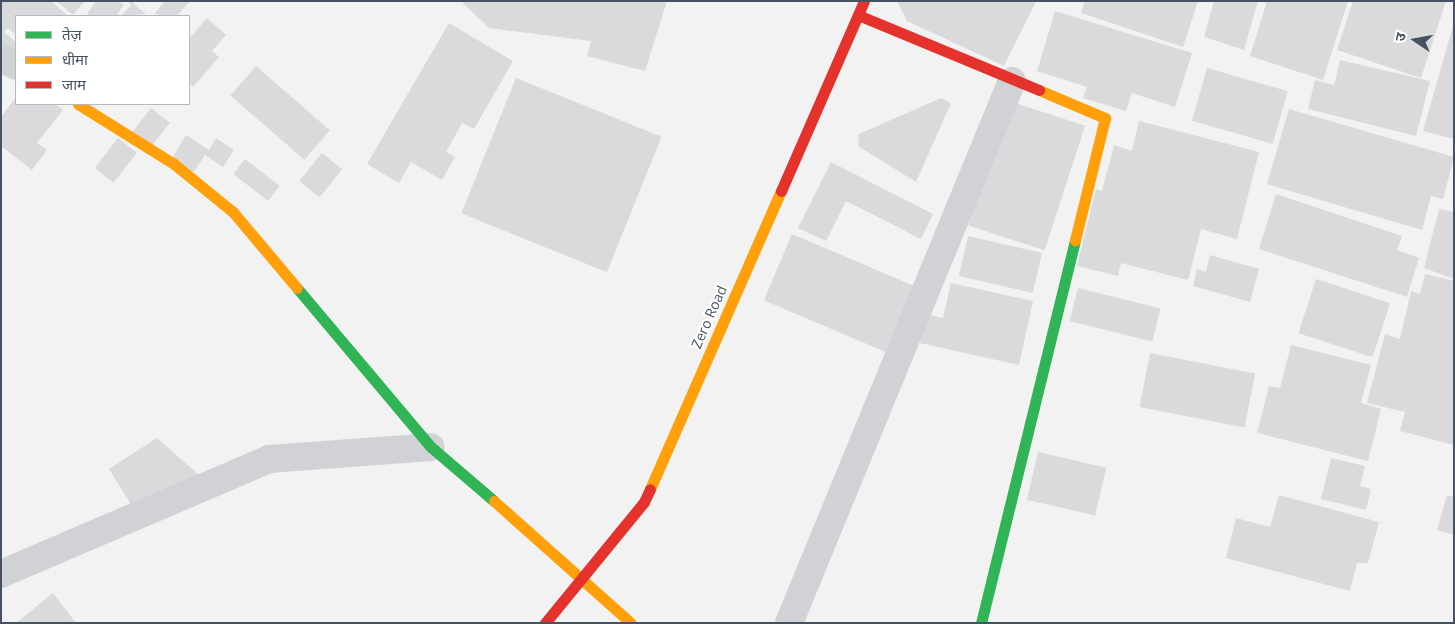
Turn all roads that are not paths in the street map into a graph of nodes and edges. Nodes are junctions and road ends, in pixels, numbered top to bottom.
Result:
1 (864, 1) edge
2 (858, 15) junction
3 (1, 58) edge
4 (15, 65) edge
5 (1012, 81) junction
6 (80, 105) edge
7 (431, 447) junction
8 (1, 574) edge
9 (583, 577) junction
10 (544, 623) edge
11 (631, 623) edge
12 (789, 623) edge
13 (981, 623) edge

1 - 2 street, Zero Road
2 - 5 street
2 - 9 street, Zero Road
3 - 4 street
5 - 12 street
5 - 13 street
6 - 7 street
7 - 8 street
7 - 9 street
9 - 10 street, Zero Road
9 - 11 street

